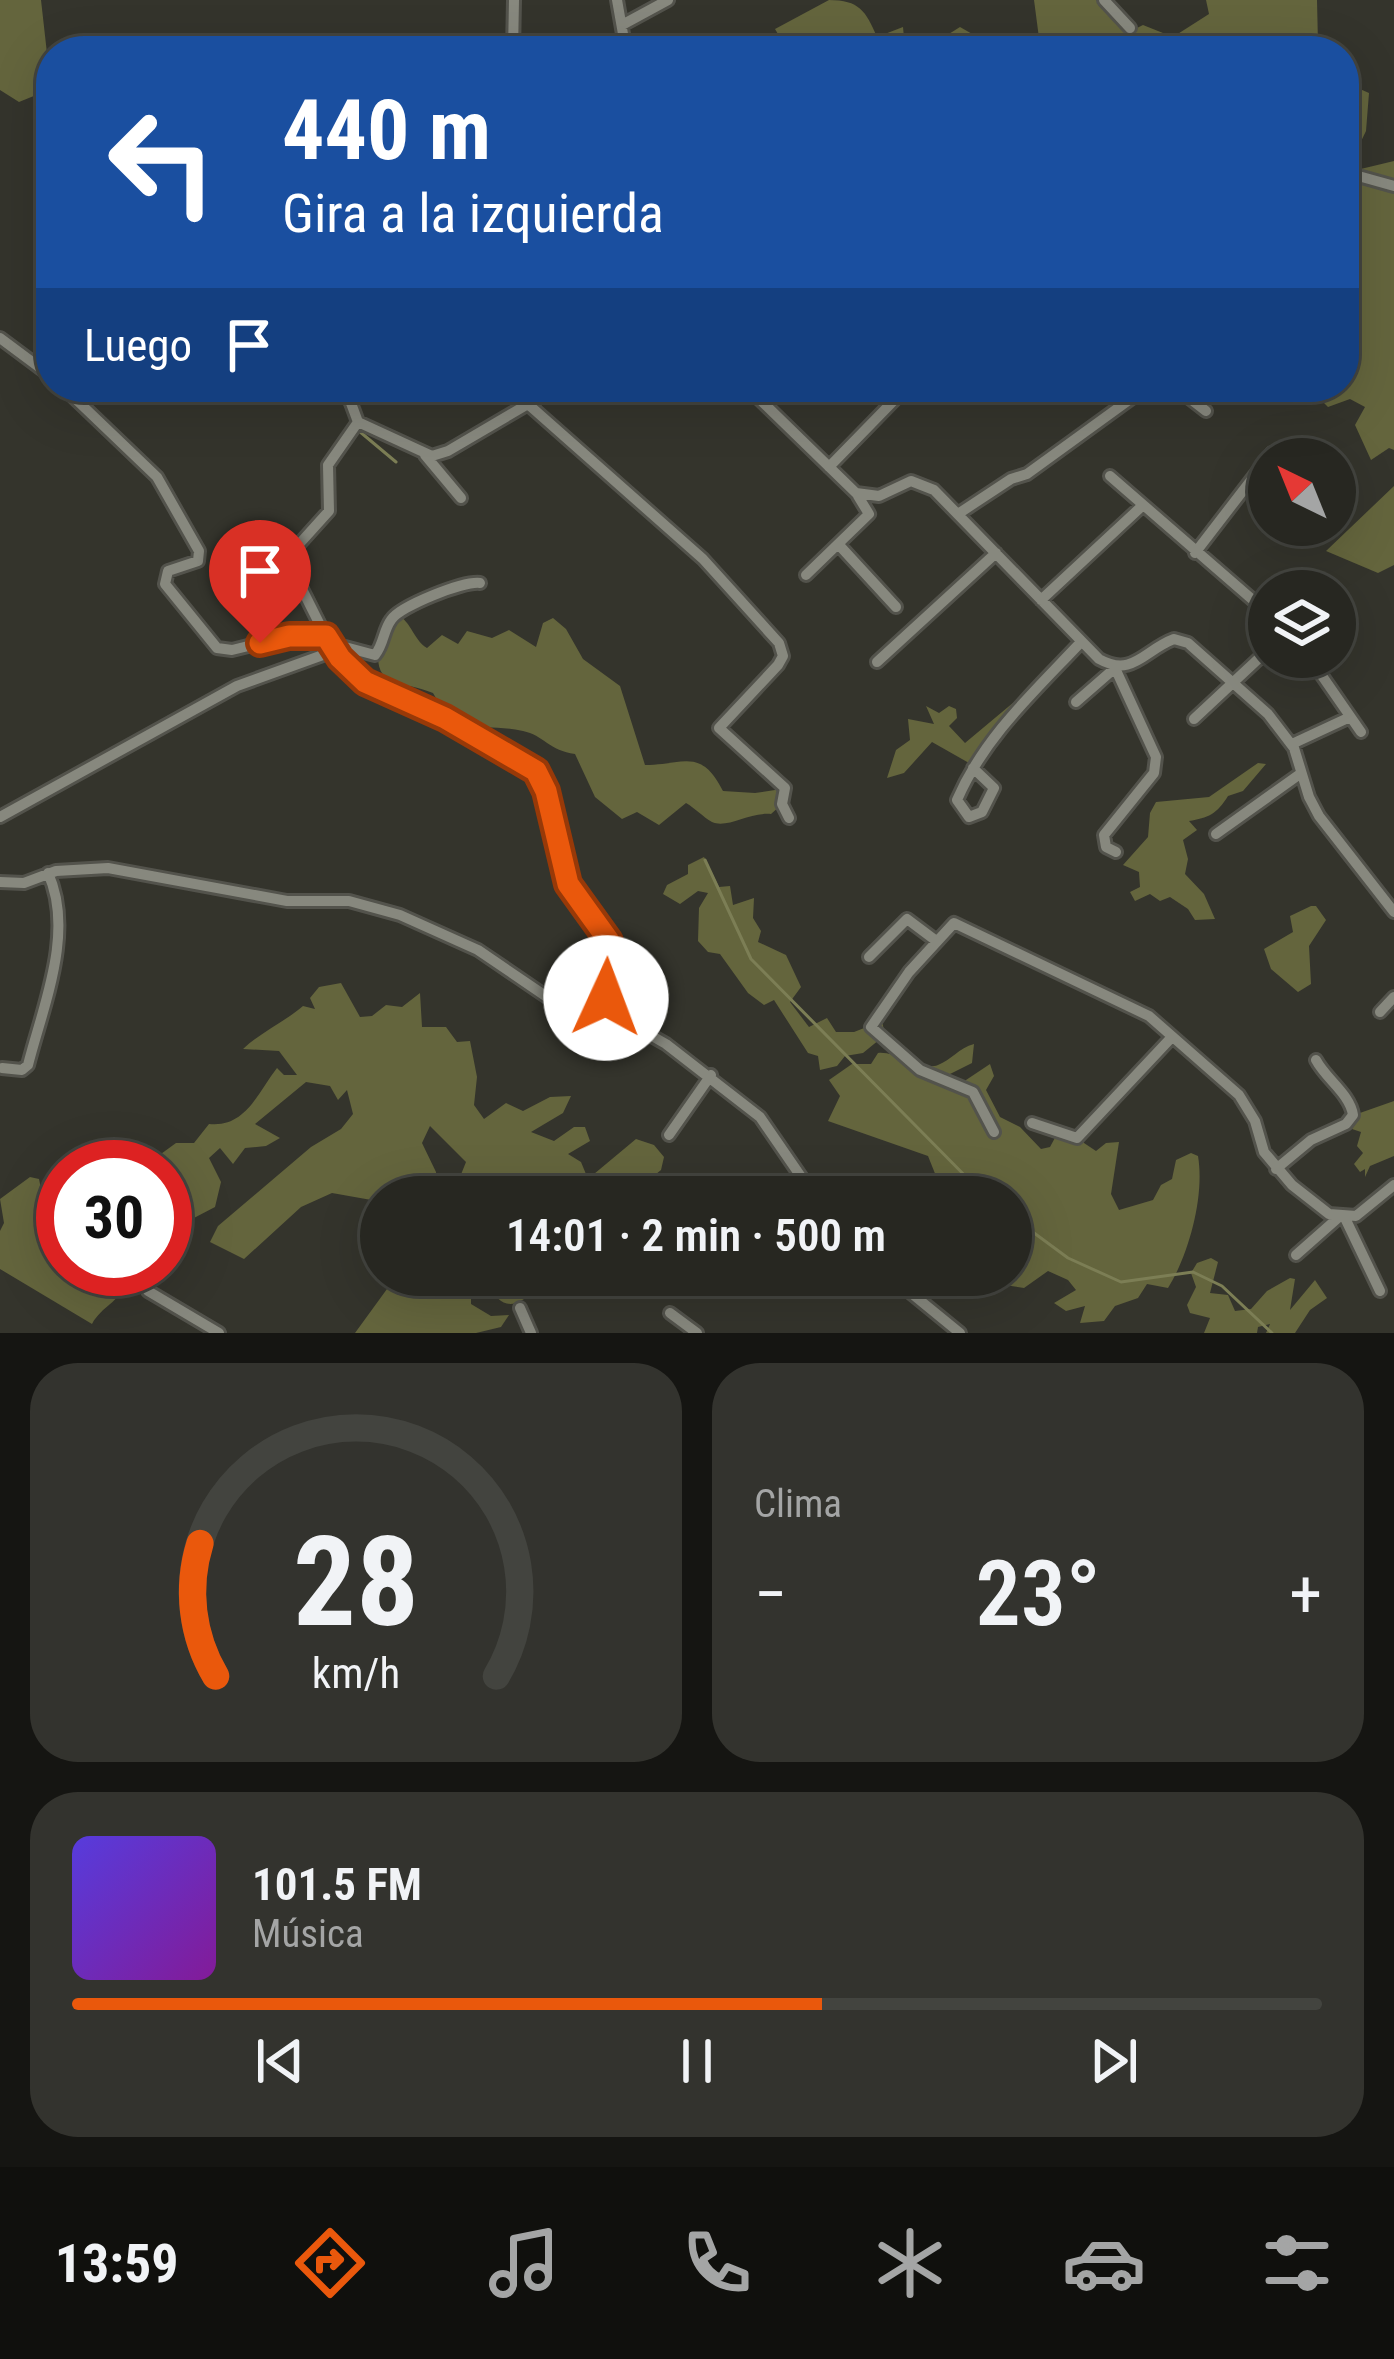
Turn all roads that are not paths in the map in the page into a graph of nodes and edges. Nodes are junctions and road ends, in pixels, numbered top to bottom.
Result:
1 (514, 0) edge
2 (617, 0) edge
3 (668, 0) edge
4 (1104, 0) edge
5 (622, 25) junction
6 (1130, 28) dead end
7 (514, 36) edge
8 (624, 36) edge
9 (1359, 176) edge
10 (1394, 186) edge
11 (0, 338) edge
12 (36, 365) edge
13 (79, 402) edge
14 (349, 402) edge
15 (532, 402) edge
16 (762, 402) edge
17 (892, 402) edge
18 (1126, 402) edge
19 (1194, 402) edge
20 (529, 404) junction
21 (1206, 411) dead end
22 (355, 426) junction
23 (425, 455) junction
24 (829, 467) junction
25 (1110, 476) dead end
26 (1248, 484) edge
27 (856, 493) junction
28 (461, 498) dead end
29 (1142, 506) junction
30 (958, 514) junction
31 (839, 545) junction
32 (1195, 553) junction
33 (996, 554) junction
34 (806, 575) dead end
35 (480, 583) dead end
36 (1248, 597) edge
37 (1041, 600) junction
38 (896, 607) dead end
39 (326, 636) junction
40 (1081, 641) junction
41 (335, 650) junction
42 (877, 662) dead end
43 (1115, 668) junction
44 (1248, 669) edge
45 (1324, 678) edge
46 (1236, 681) junction
47 (1076, 702) dead end
48 (1350, 717) junction
49 (1194, 719) dead end
50 (1361, 732) dead end
51 (1292, 744) junction
52 (973, 768) dead end
53 (1300, 774) junction
54 (0, 817) edge
55 (789, 818) dead end
56 (1216, 834) dead end
57 (1116, 852) dead end
58 (48, 873) junction
59 (0, 882) edge
60 (1394, 912) edge
61 (935, 940) junction
62 (869, 957) dead end
63 (1394, 998) edge
64 (1380, 1012) dead end
65 (605, 1013) junction
66 (1172, 1038) junction
67 (1316, 1060) dead end
68 (2, 1068) edge
69 (711, 1075) junction
70 (1032, 1123) dead end
71 (994, 1132) dead end
72 (669, 1135) dead end
73 (1276, 1169) junction
74 (801, 1176) edge
75 (1394, 1185) edge
76 (1342, 1218) junction
77 (1296, 1255) dead end
78 (1380, 1291) dead end
79 (156, 1296) edge
80 (913, 1296) edge
81 (520, 1309) dead end
82 (670, 1313) dead end
83 (219, 1333) edge
84 (531, 1333) edge
85 (697, 1333) edge
86 (960, 1333) edge

1 - 7 street
2 - 5 street
3 - 5 street
4 - 6 street
5 - 8 street
9 - 10 street
11 - 12 street
13 - 39 street
14 - 22 street
15 - 20 street
16 - 24 street
17 - 24 street
18 - 30 street
19 - 21 street
20 - 23 street
20 - 55 street
22 - 23 street
22 - 39 street
23 - 28 street
24 - 27 street
25 - 29 street
26 - 32 street
27 - 30 street
27 - 31 street
29 - 32 street
29 - 37 street
30 - 33 street
31 - 34 street
31 - 38 street
32 - 36 street
33 - 37 street
33 - 42 street
35 - 41 street
37 - 40 street
39 - 41 street
40 - 43 street
40 - 52 street
41 - 54 street
41 - 65 street
43 - 46 street
43 - 47 street
43 - 57 street
44 - 46 street
45 - 48 street
46 - 49 street
46 - 51 street
48 - 50 street
48 - 51 street
51 - 53 street
53 - 56 street
53 - 60 street
58 - 59 street
58 - 65 street
58 - 68 street
61 - 62 street
61 - 66 street
61 - 71 street
63 - 64 street
65 - 69 street
66 - 70 street
66 - 73 street
67 - 73 street
69 - 72 street
69 - 74 street
73 - 76 street
75 - 76 street
76 - 77 street
76 - 78 street
79 - 83 street
80 - 86 street
81 - 84 street
82 - 85 street

